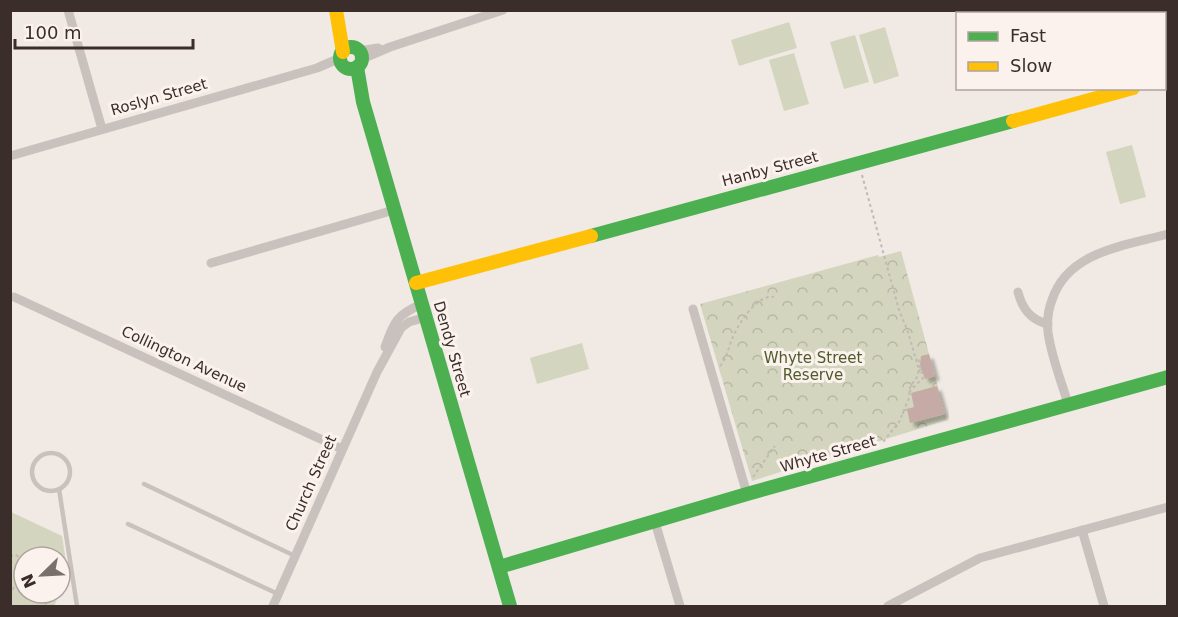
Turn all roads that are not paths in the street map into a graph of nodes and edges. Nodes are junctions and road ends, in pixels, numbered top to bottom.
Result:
1 (68, 10) edge
2 (503, 10) edge
3 (336, 12) edge
4 (350, 58) junction
5 (1126, 90) edge
6 (102, 129) junction
7 (10, 156) edge
8 (394, 210) junction
9 (1167, 234) edge
10 (211, 263) dead end
11 (416, 283) junction
12 (1018, 292) dead end
13 (12, 297) edge
14 (693, 309) dead end
15 (424, 311) junction
16 (1048, 324) junction
17 (377, 372) junction
18 (1167, 377) edge
19 (1068, 404) junction
20 (342, 449) junction
21 (144, 484) dead end
22 (60, 489) junction
23 (747, 494) junction
24 (1167, 507) edge
25 (655, 522) junction
26 (128, 524) dead end
27 (1082, 530) junction
28 (295, 556) junction
29 (499, 567) junction
30 (278, 594) junction
31 (77, 606) edge
32 (273, 606) edge
33 (510, 606) edge
34 (680, 606) edge
35 (888, 606) edge
36 (1104, 606) edge

1 - 6 street
2 - 4 street, Roslyn Street
3 - 4 street, Dendy Street
4 - 6 street, Roslyn Street
4 - 8 street, Dendy Street
5 - 11 street, Hanby Street
6 - 7 street, Roslyn Street
8 - 10 street
8 - 11 street, Dendy Street
9 - 16 street
11 - 15 street, Dendy Street
12 - 16 street
13 - 20 street, Collington Avenue
14 - 23 street
15 - 17 street, Church Street
15 - 17 street, Church Street
15 - 29 street, Dendy Street
16 - 19 street
17 - 20 street, Church Street
18 - 19 street, Whyte Street
19 - 23 street, Whyte Street
20 - 28 street, Church Street
21 - 28 lane
22 - 22 lane
22 - 31 lane
23 - 25 street, Whyte Street
24 - 27 street
25 - 29 street, Whyte Street
25 - 34 street
26 - 30 lane
27 - 35 street
27 - 36 street
28 - 30 street, Church Street
29 - 33 street, Dendy Street
30 - 32 street, Church Street

